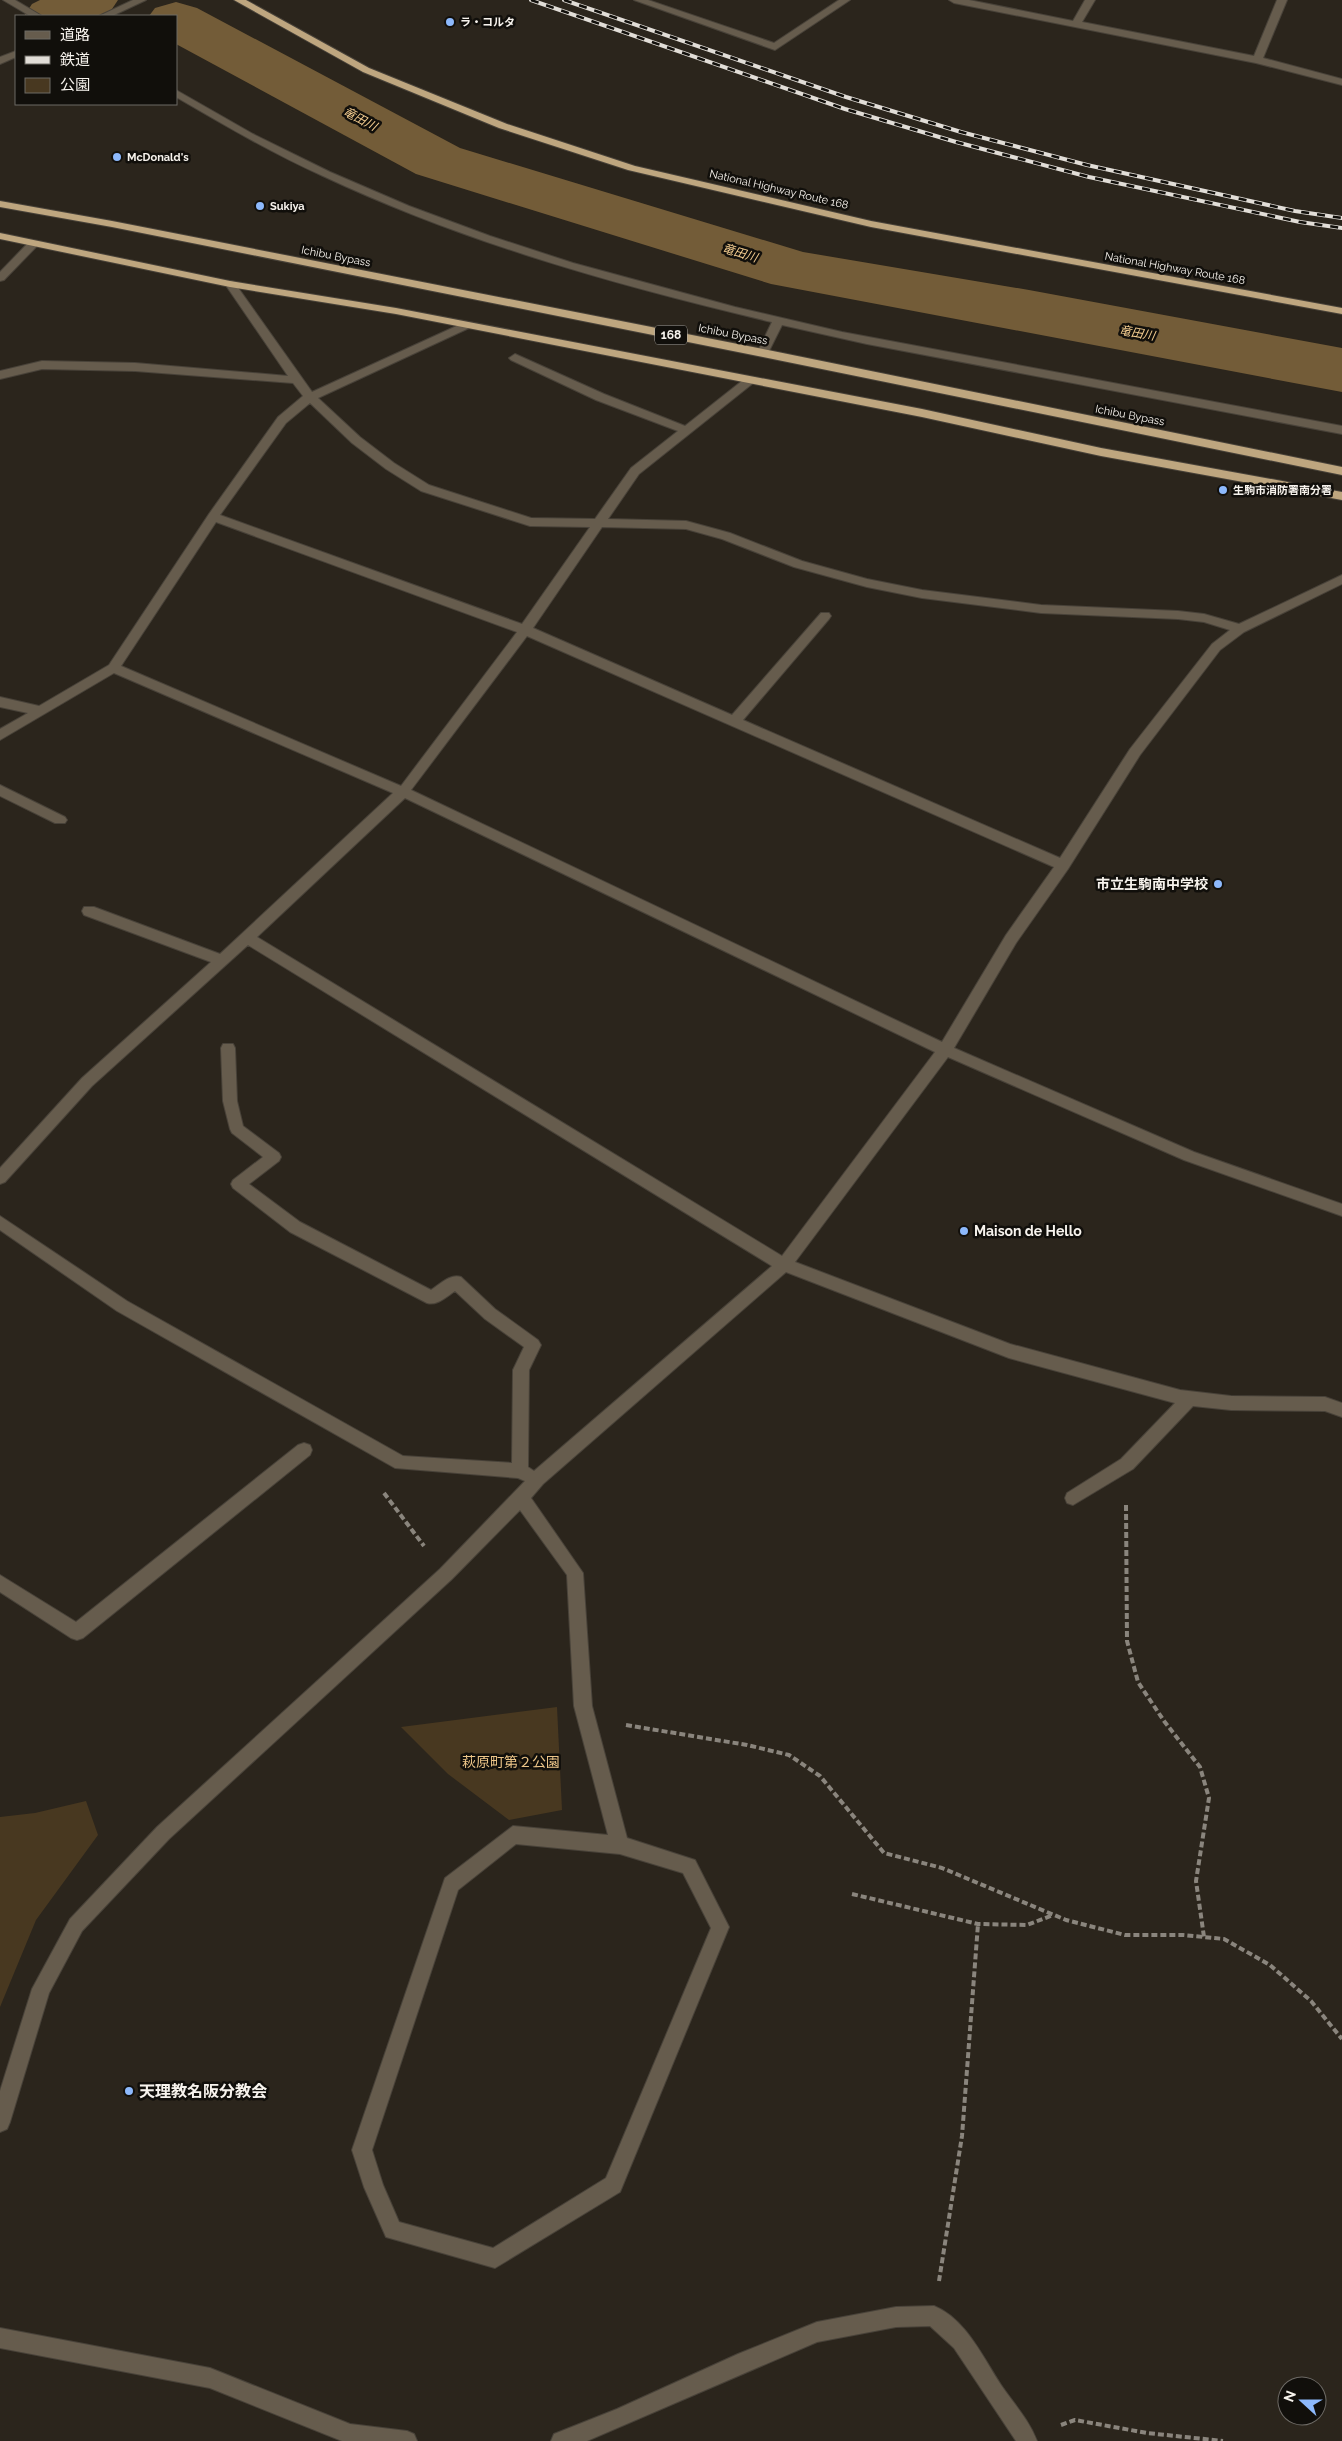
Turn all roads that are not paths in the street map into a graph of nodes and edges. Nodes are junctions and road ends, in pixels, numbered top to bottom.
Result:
1 (8, 0) edge
2 (141, 0) edge
3 (239, 0) edge
4 (639, 0) edge
5 (845, 0) edge
6 (954, 0) edge
7 (1090, 0) edge
8 (1282, 0) edge
9 (35, 15) edge
10 (106, 15) edge
11 (1076, 24) junction
12 (15, 54) edge
13 (1256, 60) junction
14 (0, 61) edge
15 (1342, 82) edge
16 (178, 94) edge
17 (0, 204) edge
18 (0, 236) edge
19 (32, 245) junction
20 (0, 278) edge
21 (230, 284) junction
22 (1342, 312) edge
23 (778, 321) junction
24 (465, 326) junction
25 (764, 353) junction
26 (515, 358) dead end
27 (0, 375) edge
28 (296, 380) junction
29 (751, 380) junction
30 (310, 397) junction
31 (686, 430) junction
32 (1342, 430) edge
33 (1342, 471) edge
34 (1342, 496) edge
35 (213, 517) junction
36 (599, 524) junction
37 (1342, 579) edge
38 (825, 616) dead end
39 (1240, 629) junction
40 (525, 630) junction
41 (113, 668) junction
42 (0, 702) edge
43 (40, 711) junction
44 (735, 721) junction
45 (0, 735) edge
46 (0, 790) edge
47 (403, 792) junction
48 (60, 820) dead end
49 (1063, 865) junction
50 (89, 911) dead end
51 (247, 938) junction
52 (222, 961) junction
53 (228, 1048) dead end
54 (945, 1050) junction
55 (0, 1178) edge
56 (1342, 1210) edge
57 (0, 1222) edge
58 (784, 1265) junction
59 (1190, 1398) junction
60 (1342, 1410) edge
61 (304, 1450) dead end
62 (520, 1471) junction
63 (537, 1479) junction
64 (521, 1498) junction
65 (1073, 1498) dead end
66 (0, 1583) edge
67 (620, 1845) junction
68 (0, 2122) edge
69 (0, 2338) edge
70 (407, 2441) edge
71 (561, 2441) edge
72 (1027, 2441) edge

1 - 9 street
2 - 10 street
3 - 22 highway, National Highway Route 168
4 - 5 street
6 - 11 street
7 - 11 street
8 - 13 street
11 - 13 street
12 - 14 street
13 - 15 street
16 - 23 street
17 - 25 highway, Ichibu Bypass / 168
18 - 19 highway, 168
19 - 20 street
19 - 21 highway, 168
21 - 24 highway, 168
21 - 28 street
23 - 25 street
23 - 32 street
24 - 29 highway, 168
24 - 30 street
25 - 33 highway, Ichibu Bypass / 168
26 - 31 street
27 - 28 street
28 - 30 street
29 - 31 street
29 - 34 highway, 168
30 - 35 street
30 - 36 street
31 - 36 street
35 - 40 street
35 - 41 street
36 - 39 street
36 - 40 street
37 - 39 street
38 - 44 street
39 - 49 street
40 - 44 street
40 - 47 street
41 - 43 street
41 - 47 street
42 - 43 street
43 - 45 street
44 - 49 street
46 - 48 street
47 - 51 street
47 - 54 street
49 - 54 street
50 - 52 street
51 - 52 street
51 - 58 street
52 - 55 street
53 - 62 street
54 - 56 street
54 - 58 street
57 - 62 street
58 - 59 street
58 - 63 street
59 - 60 street
59 - 65 street
61 - 66 street
62 - 63 street
63 - 64 street
64 - 67 street
64 - 68 street
67 - 67 street
69 - 70 street
71 - 72 street

